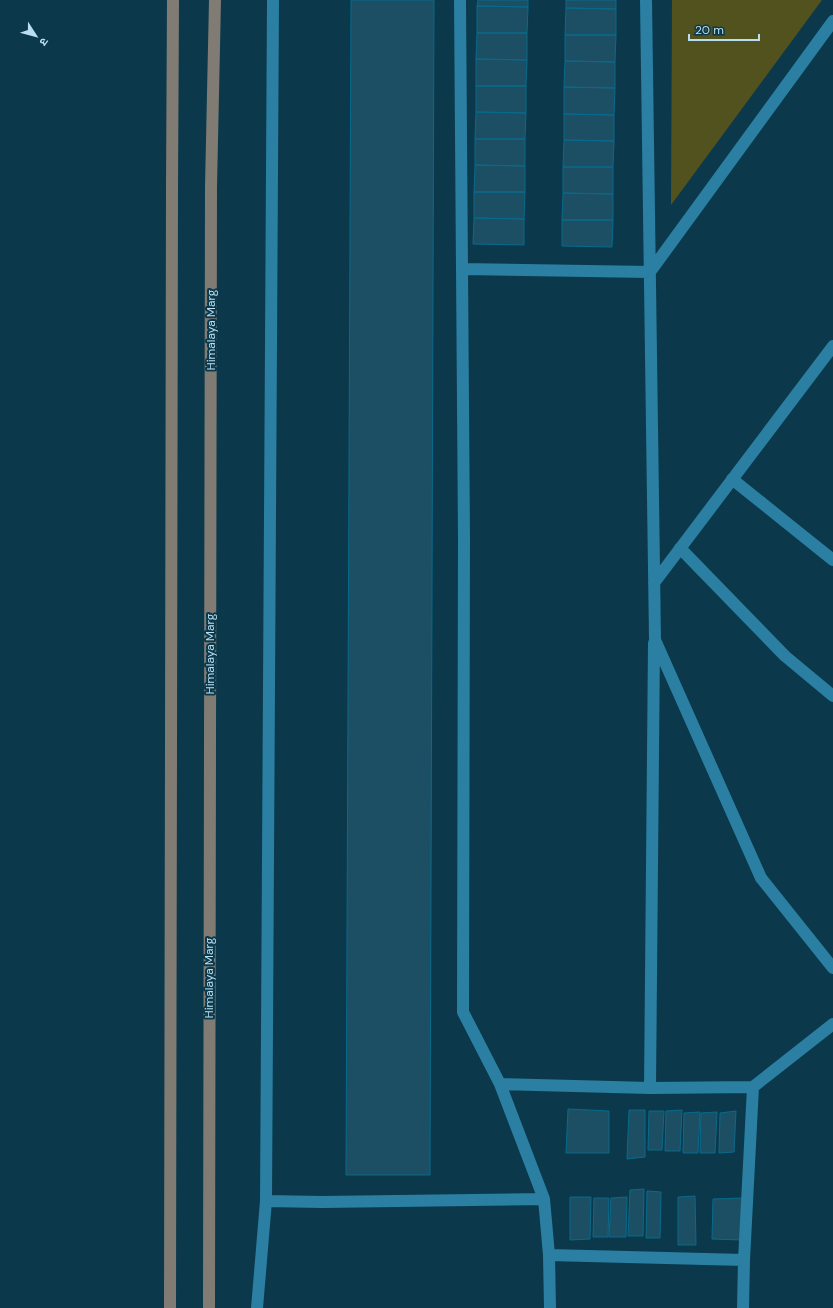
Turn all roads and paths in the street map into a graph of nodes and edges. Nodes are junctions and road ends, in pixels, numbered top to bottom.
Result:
1 (173, 0) edge
2 (215, 0) edge
3 (273, 0) edge
4 (460, 0) edge
5 (646, 0) edge
6 (833, 21) edge
7 (462, 269) junction
8 (650, 272) junction
9 (833, 346) edge
10 (732, 479) junction
11 (680, 548) junction
12 (833, 560) edge
13 (654, 583) junction
14 (654, 640) junction
15 (833, 696) edge
16 (833, 968) edge
17 (833, 1024) edge
18 (500, 1084) junction
19 (753, 1086) junction
20 (650, 1088) junction
21 (544, 1199) junction
22 (266, 1201) junction
23 (550, 1255) junction
24 (744, 1260) junction
25 (170, 1308) edge
26 (209, 1308) edge
27 (257, 1308) edge
28 (550, 1308) edge
29 (743, 1308) edge

1 - 25 main road
2 - 26 main road, Himalaya Marg
3 - 22 street
4 - 7 street
5 - 8 street
6 - 8 street
7 - 8 street
7 - 18 street
8 - 13 street
9 - 10 street
10 - 11 street
10 - 12 street
11 - 13 street
11 - 15 street
13 - 14 street
14 - 16 street
14 - 20 street
17 - 19 street
18 - 20 street
18 - 21 street
19 - 20 street
19 - 24 street
21 - 22 street
21 - 23 street
22 - 27 street
23 - 24 street
23 - 28 street
24 - 29 street

